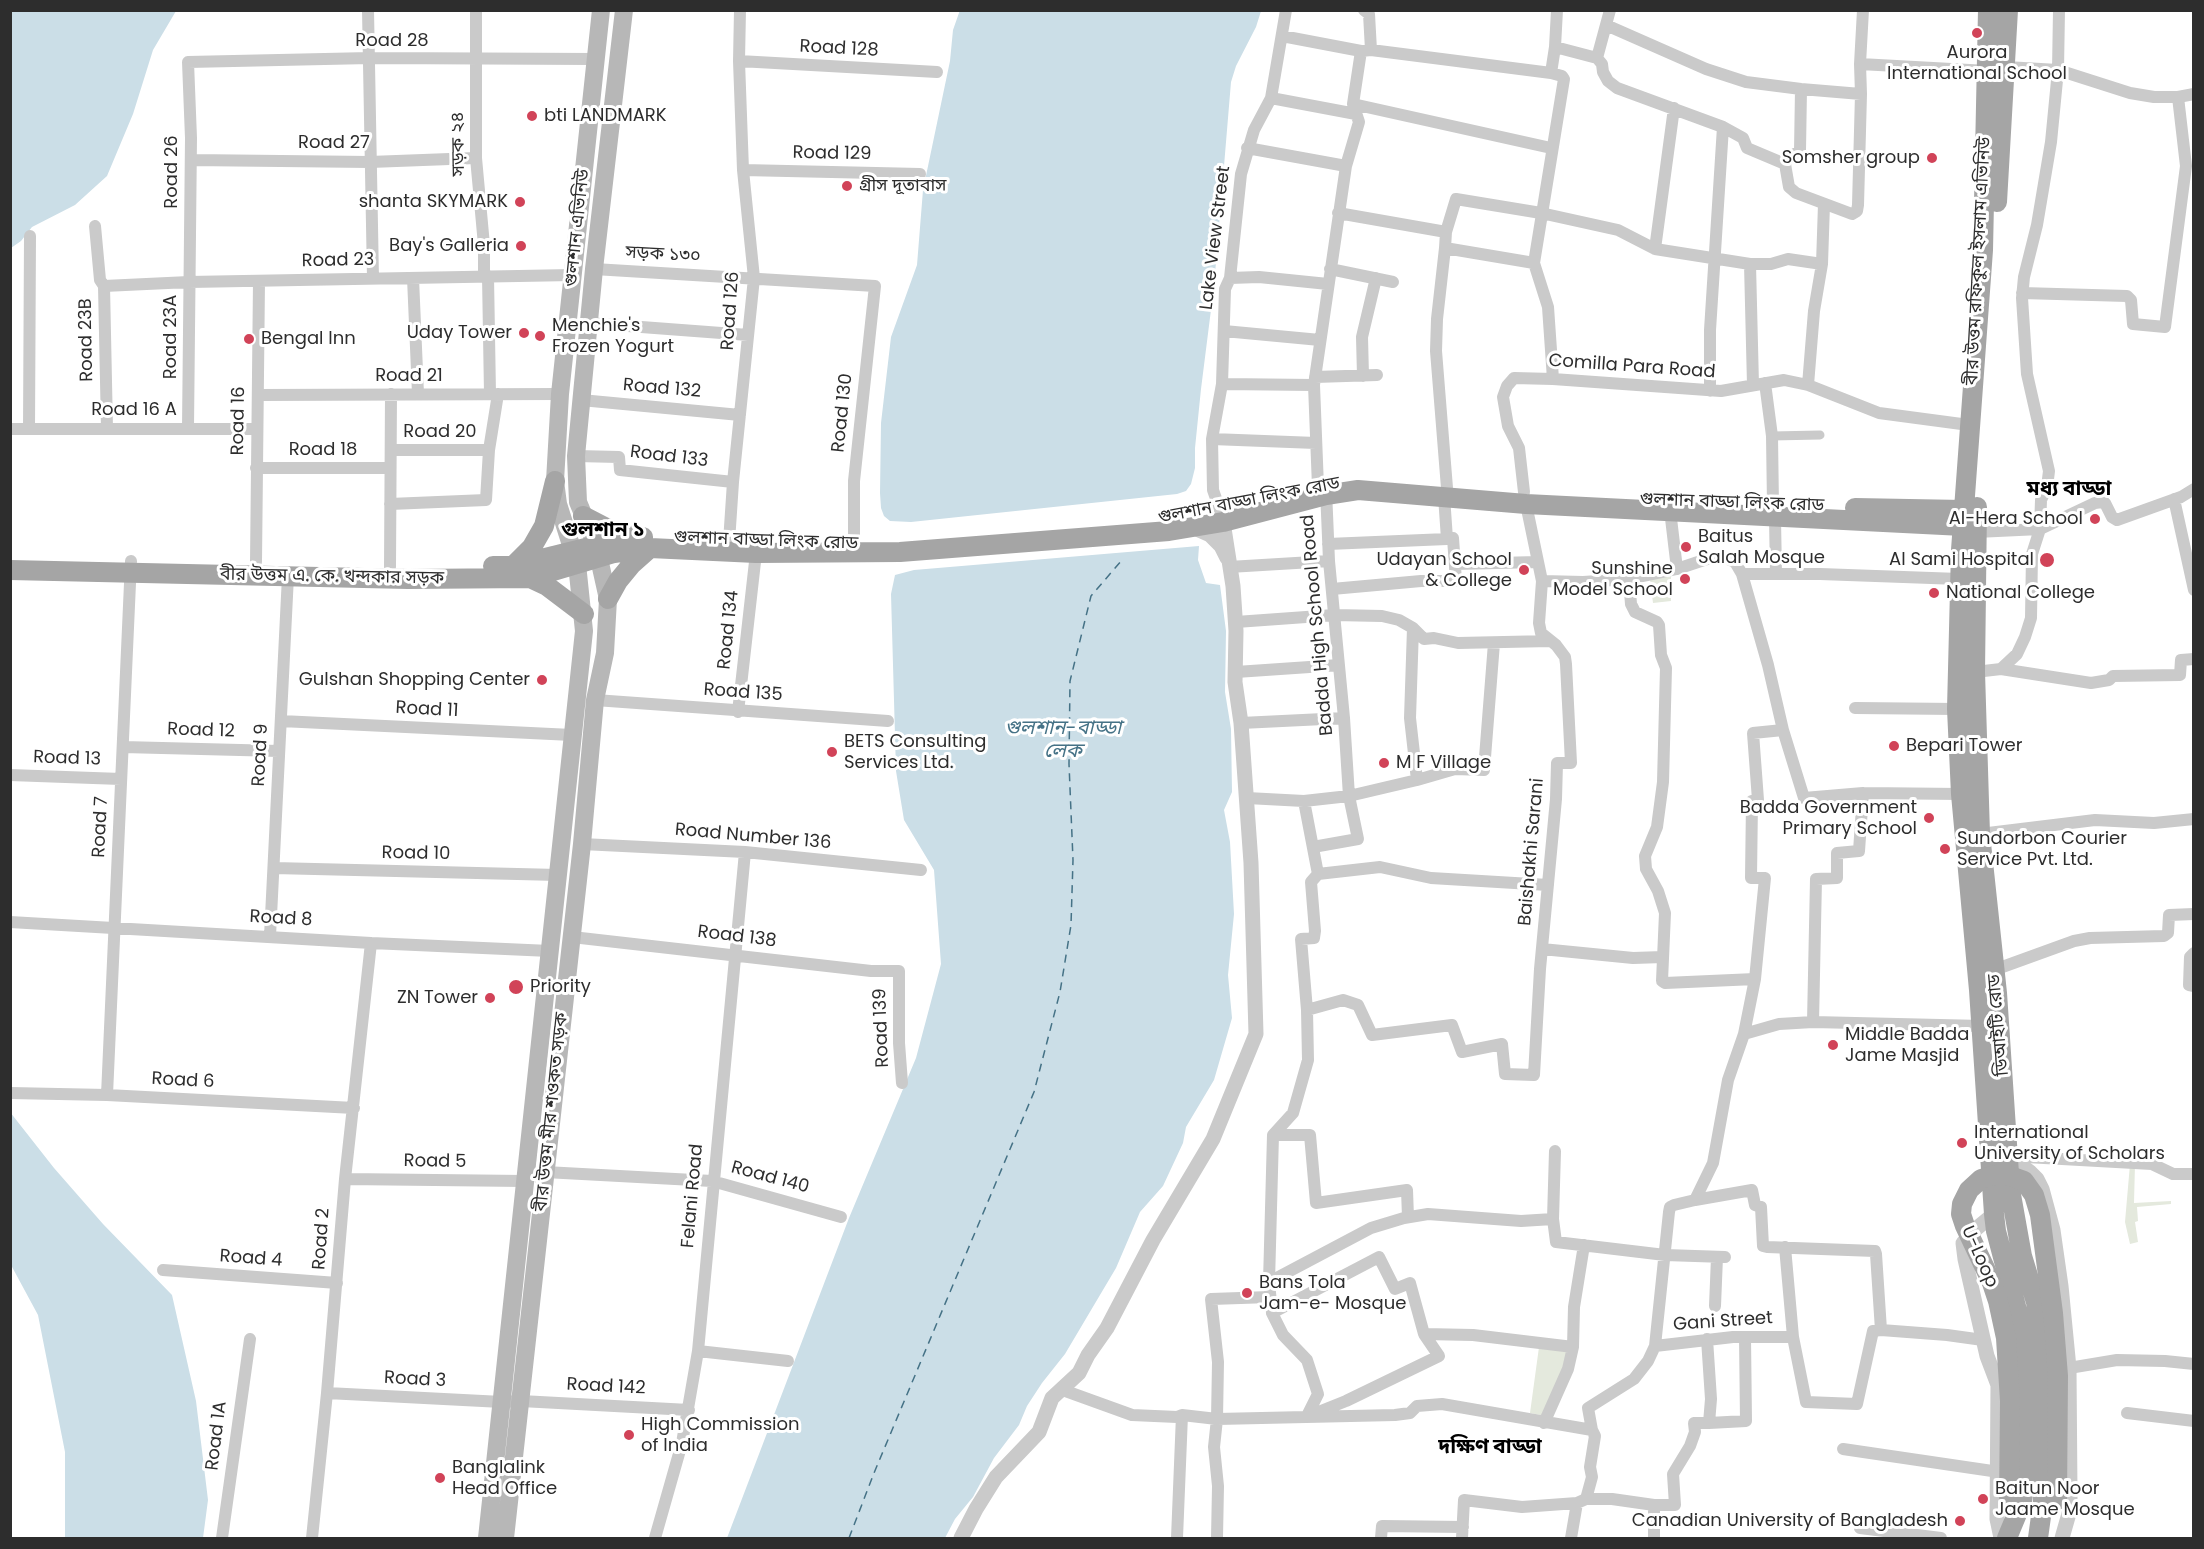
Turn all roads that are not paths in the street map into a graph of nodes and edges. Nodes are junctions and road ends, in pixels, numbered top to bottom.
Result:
1 (368, 10) edge
2 (476, 10) edge
3 (601, 10) edge
4 (624, 10) edge
5 (740, 10) edge
6 (1286, 10) edge
7 (1557, 10) edge
8 (1610, 10) edge
9 (1863, 10) edge
10 (1988, 10) edge
11 (2008, 10) edge
12 (2059, 10) edge
13 (1363, 11) edge
14 (1606, 25) junction
15 (1282, 36) junction
16 (1555, 47) junction
17 (1366, 50) junction
18 (370, 58) junction
19 (1597, 58) junction
20 (476, 59) junction
21 (595, 59) junction
22 (739, 61) junction
23 (188, 62) joint
24 (1860, 64) junction
25 (1997, 69) junction
26 (2058, 70) junction
27 (937, 72) dead end
28 (1551, 73) junction
29 (1801, 89) junction
30 (1861, 94) junction
31 (2193, 94) edge
32 (2178, 97) junction
33 (1270, 98) junction
34 (1674, 108) junction
35 (1355, 109) junction
36 (1723, 127) junction
37 (1247, 148) junction
38 (1551, 148) junction
39 (476, 158) junction
40 (190, 160) junction
41 (370, 162) junction
42 (1785, 164) junction
43 (1346, 166) junction
44 (743, 171) junction
45 (920, 174) dead end
46 (1824, 204) junction
47 (1338, 213) junction
48 (1541, 213) junction
49 (95, 226) dead end
50 (1446, 232) junction
51 (30, 236) dead end
52 (1445, 248) junction
53 (1655, 249) junction
54 (1713, 259) junction
55 (1534, 263) junction
56 (1750, 264) junction
57 (1822, 264) junction
58 (594, 269) junction
59 (1330, 269) junction
60 (573, 275) junction
61 (486, 276) junction
62 (413, 278) junction
63 (1230, 278) junction
64 (1376, 278) junction
65 (374, 279) junction
66 (754, 279) junction
67 (259, 281) junction
68 (189, 282) junction
69 (1393, 282) dead end
70 (1328, 284) junction
71 (104, 286) junction
72 (874, 286) joint
73 (2022, 293) junction
74 (588, 323) junction
75 (1224, 331) junction
76 (748, 335) junction
77 (1320, 340) junction
78 (1377, 375) dead end
79 (1363, 376) junction
80 (1553, 379) junction
81 (1315, 381) junction
82 (1222, 384) junction
83 (1759, 384) junction
84 (1808, 385) junction
85 (1710, 391) junction
86 (392, 394) junction
87 (418, 394) junction
88 (494, 394) junction
89 (560, 394) junction
90 (258, 395) junction
91 (581, 400) junction
92 (740, 415) junction
93 (1969, 425) junction
94 (188, 428) junction
95 (10, 429) edge
96 (29, 429) junction
97 (107, 429) junction
98 (257, 429) junction
99 (1820, 435) dead end
100 (1772, 436) junction
101 (1212, 439) junction
102 (862, 440) dead end
103 (1316, 443) junction
104 (391, 450) junction
105 (489, 450) junction
106 (576, 456) junction
107 (256, 468) junction
108 (390, 468) junction
109 (555, 481) junction
110 (733, 482) junction
111 (1323, 489) junction
112 (2193, 489) edge
113 (1445, 492) junction
114 (1525, 498) junction
115 (2174, 499) junction
116 (390, 504) junction
117 (1670, 510) junction
118 (1774, 512) junction
119 (583, 516) junction
120 (1221, 516) junction
121 (1970, 519) junction
122 (1192, 527) junction
123 (2040, 529) junction
124 (1447, 538) junction
125 (729, 542) junction
126 (647, 543) junction
127 (856, 543) junction
128 (1328, 544) junction
129 (597, 551) junction
130 (756, 553) junction
131 (575, 557) junction
132 (10, 558) edge
133 (1329, 561) junction
134 (1538, 561) junction
135 (256, 562) junction
136 (1229, 564) junction
137 (1455, 564) junction
138 (513, 566) junction
139 (131, 567) junction
140 (390, 567) junction
141 (1677, 569) junction
142 (10, 570) edge
143 (1742, 574) junction
144 (1776, 574) junction
145 (288, 576) junction
146 (530, 578) junction
147 (1629, 579) junction
148 (1959, 579) junction
149 (1542, 580) junction
150 (1332, 589) junction
151 (2193, 590) edge
152 (608, 599) junction
153 (584, 614) junction
154 (1334, 615) junction
155 (1236, 622) junction
156 (1413, 628) junction
157 (1545, 637) junction
158 (1494, 643) junction
159 (2193, 660) edge
160 (1339, 665) junction
161 (1969, 669) junction
162 (2001, 669) junction
163 (1236, 672) junction
164 (595, 700) junction
165 (1854, 708) dead end
166 (1957, 709) junction
167 (738, 711) junction
168 (1344, 718) junction
169 (281, 721) junction
170 (888, 721) dead end
171 (1241, 723) junction
172 (1784, 730) junction
173 (572, 735) junction
174 (123, 747) junction
175 (279, 751) junction
176 (10, 775) edge
177 (121, 779) junction
178 (1417, 780) junction
179 (1863, 794) junction
180 (1961, 794) junction
181 (1349, 796) junction
182 (1247, 798) junction
183 (1304, 801) junction
184 (2193, 819) edge
185 (1980, 834) junction
186 (582, 844) junction
187 (1313, 847) junction
188 (745, 852) junction
189 (274, 868) junction
190 (921, 870) dead end
191 (1318, 874) junction
192 (558, 875) junction
193 (1548, 885) junction
194 (2193, 914) edge
195 (10, 922) edge
196 (114, 929) junction
197 (270, 936) junction
198 (572, 937) junction
199 (371, 943) junction
200 (1542, 949) junction
201 (550, 951) junction
202 (2193, 953) edge
203 (734, 955) junction
204 (1663, 957) junction
205 (1985, 967) junction
206 (899, 971) joint
207 (1755, 979) junction
208 (2193, 986) edge
209 (1307, 1010) junction
210 (1813, 1022) junction
211 (1982, 1026) junction
212 (1744, 1034) junction
213 (902, 1083) dead end
214 (10, 1093) edge
215 (107, 1095) junction
216 (354, 1108) junction
217 (1273, 1135) junction
218 (1555, 1151) dead end
219 (2008, 1159) junction
220 (545, 1172) junction
221 (2193, 1174) edge
222 (345, 1179) junction
223 (524, 1181) junction
224 (712, 1181) junction
225 (1695, 1200) junction
226 (1994, 1214) junction
227 (841, 1217) dead end
228 (1408, 1217) junction
229 (1553, 1219) junction
230 (1584, 1245) junction
231 (1785, 1247) junction
232 (1665, 1256) junction
233 (162, 1270) dead end
234 (1269, 1282) junction
235 (337, 1283) junction
236 (1270, 1297) junction
237 (1715, 1306) dead end
238 (1272, 1313) junction
239 (1881, 1330) junction
240 (1424, 1334) junction
241 (1793, 1336) junction
242 (1745, 1337) junction
243 (250, 1339) dead end
244 (1707, 1339) junction
245 (1983, 1341) junction
246 (1655, 1346) junction
247 (1573, 1347) junction
248 (698, 1351) junction
249 (788, 1361) dead end
250 (2193, 1364) edge
251 (2069, 1368) junction
252 (1060, 1389) junction
253 (327, 1393) junction
254 (521, 1401) junction
255 (502, 1402) junction
256 (689, 1410) junction
257 (2127, 1413) dead end
258 (1182, 1416) junction
259 (1307, 1416) junction
260 (1216, 1419) junction
261 (2193, 1421) edge
262 (1544, 1423) junction
263 (1709, 1423) junction
264 (1592, 1430) junction
265 (1843, 1449) dead end
266 (1998, 1472) junction
267 (1582, 1501) junction
268 (1654, 1505) junction
269 (1860, 1528) dead end
270 (1463, 1533) edge
271 (2006, 1536) edge
272 (222, 1539) edge
273 (312, 1539) edge
274 (487, 1539) edge
275 (505, 1539) edge
276 (655, 1539) edge
277 (961, 1539) edge
278 (1177, 1539) edge
279 (1217, 1539) edge
280 (1382, 1539) edge
281 (1572, 1539) edge
282 (1654, 1539) edge
283 (1941, 1539) edge
284 (2038, 1539) edge
285 (2062, 1539) edge

1 - 18 street
2 - 20 street, সড়ক ২৪
3 - 21 main road, গুলশান এভিনিউ
4 - 58 main road, গুলশান এভিনিউ
5 - 22 street, Road 126
6 - 15 street, Lake View Street
7 - 16 street
8 - 14 street
9 - 24 street
10 - 25 main road, বীর উত্তম রফিকুল ইসলাম এভিনিউ
11 - 25 main road, বীর উত্তম রফিকুল ইসলাম এভিনিউ
12 - 26 street
13 - 17 street, Badda High School Road
14 - 19 street
14 - 29 street
15 - 17 street
15 - 33 street, Lake View Street
16 - 19 street
16 - 28 street
17 - 28 street
17 - 35 street, Badda High School Road
18 - 20 street, Road 28
18 - 23 street, Road 28
18 - 41 street
19 - 34 street
20 - 21 street, Road 28
20 - 39 street, সড়ক ২৪
21 - 60 main road, গুলশান এভিনিউ
22 - 27 street, Road 128
22 - 44 street, Road 126
23 - 40 street, Road 26
24 - 25 street
24 - 30 street
25 - 26 street
25 - 93 main road, বীর উত্তম রফিকুল ইসলাম এভিনিউ
25 - 121 main road, বীর উত্তম রফিকুল ইসলাম এভিনিউ
26 - 32 street
26 - 73 street
28 - 38 street
29 - 30 street
29 - 42 street
30 - 46 street
31 - 32 street
32 - 73 street
33 - 35 street
33 - 37 street, Lake View Street
34 - 36 street
34 - 53 street
35 - 38 street
35 - 43 street, Badda High School Road
36 - 42 street
36 - 54 street
37 - 43 street
37 - 63 street, Lake View Street
38 - 48 street
39 - 41 street, Road 27
39 - 61 street, সড়ক ২৪
40 - 41 street, Road 27
40 - 68 street, Road 26
41 - 65 street
42 - 46 street
43 - 47 street, Badda High School Road
44 - 45 street, Road 129
44 - 66 street, Road 126
46 - 57 street
47 - 50 street
47 - 59 street, Badda High School Road
48 - 50 street
48 - 53 street
48 - 55 street
49 - 71 street, Road 23B
50 - 52 street
51 - 96 street
52 - 55 street
52 - 113 street
53 - 54 street
54 - 56 street
54 - 85 street
55 - 80 street
56 - 57 street
56 - 83 street
57 - 84 street
58 - 66 street, সড়ক ১৩০
58 - 74 main road, গুলশান এভিনিউ
59 - 64 street
59 - 70 street, Badda High School Road
60 - 61 street, Road 23
60 - 89 main road, গুলশান এভিনিউ
61 - 62 street, Road 23
61 - 88 street, সড়ক ২৪
62 - 65 street, Road 23
62 - 87 street
63 - 70 street
63 - 75 street, Lake View Street
64 - 69 street
64 - 79 street
65 - 67 street, Road 23
66 - 72 street, সড়ক ১৩০
66 - 76 street, Road 126
67 - 68 street, Road 23
67 - 90 street, Road 16
68 - 71 street, Road 23
68 - 94 street, Road 23A
70 - 77 street, Badda High School Road
71 - 97 street, Road 23B
72 - 127 street, Road 130
73 - 123 street
74 - 76 street
74 - 91 main road, গুলশান এভিনিউ
75 - 77 street
75 - 82 street, Lake View Street
76 - 92 street, Road 126
77 - 81 street, Badda High School Road
78 - 79 street
79 - 81 street
80 - 85 street, Comilla Para Road
80 - 114 street, Comilla Para Road
81 - 82 street
81 - 103 street, Badda High School Road
82 - 101 street, Lake View Street
83 - 84 street, Comilla Para Road
83 - 85 street, Comilla Para Road
83 - 100 street
84 - 93 street, Comilla Para Road
86 - 87 street, Road 21
86 - 90 street, Road 21
86 - 104 street
87 - 88 street, Road 21
88 - 89 street, Road 21
88 - 105 street, সড়ক ২৪
89 - 109 main road, গুলশান এভিনিউ
90 - 98 street, Road 16
91 - 92 street, Road 132
91 - 106 main road, গুলশান এভিনিউ
92 - 110 street, Road 126
93 - 121 main road, বীর উত্তম রফিকুল ইসলাম এভিনিউ
94 - 97 street, Road 16 A
94 - 98 street, Road 16 A
95 - 96 street, Road 16 A
96 - 97 street, Road 16 A
98 - 107 street, Road 16
99 - 100 street
100 - 118 street
101 - 103 street
101 - 120 street, Lake View Street
102 - 127 street
103 - 111 street, Badda High School Road
104 - 105 street, Road 20
104 - 108 street
105 - 116 street, সড়ক ২৪
106 - 110 street, Road 133
106 - 119 main road, গুলশান এভিনিউ
107 - 108 street, Road 18
107 - 135 street, Road 16
108 - 116 street
109 - 131 main road, গুলশান এভিনিউ
109 - 138 main road
110 - 125 street, Road 126
111 - 113 main road, গুলশান বাড্ডা লিংক রোড
111 - 120 main road, গুলশান বাড্ডা লিংক রোড
111 - 128 street, Badda High School Road
112 - 115 street
113 - 114 main road, গুলশান বাড্ডা লিংক রোড
113 - 124 street
114 - 117 main road, গুলশান বাড্ডা লিংক রোড
114 - 118 main road, গুলশান বাড্ডা লিংক রোড
114 - 134 street
115 - 123 street
115 - 151 street
116 - 140 street
117 - 118 main road, গুলশান বাড্ডা লিংক রোড
117 - 141 street
118 - 121 main road, গুলশান বাড্ডা লিংক রোড
118 - 144 street
119 - 126 main road
119 - 129 main road, গুলশান এভিনিউ
120 - 122 main road, গুলশান বাড্ডা লিংক রোড
120 - 127 main road, গুলশান বাড্ডা লিংক রোড
120 - 136 street
121 - 123 street
121 - 148 main road
121 - 161 main road, ডিআইটি রোড
122 - 130 main road, গুলশান বাড্ডা লিংক রোড
122 - 136 street
123 - 162 street
124 - 128 street
124 - 137 street
125 - 126 main road, গুলশান বাড্ডা লিংক রোড
125 - 127 main road, গুলশান বাড্ডা লিংক রোড
126 - 129 main road, বীর উত্তম এ. কে. খন্দকার সড়ক
126 - 130 main road, গুলশান বাড্ডা লিংক রোড
126 - 152 main road
128 - 133 street, Badda High School Road
129 - 131 main road, বীর উত্তম এ. কে. খন্দকার সড়ক
129 - 152 main road, বীর উত্তম মীর শওকত সড়ক
130 - 167 street, Road 134
131 - 138 main road, বীর উত্তম এ. কে. খন্দকার সড়ক
131 - 146 main road, বীর উত্তম এ. কে. খন্দকার সড়ক
131 - 153 main road, বীর উত্তম মীর শওকত সড়ক
132 - 139 main road, বীর উত্তম এ. কে. খন্দকার সড়ক
133 - 136 street
133 - 150 street, Badda High School Road
134 - 137 street
134 - 149 street
135 - 139 main road, বীর উত্তম এ. কে. খন্দকার সড়ক
135 - 140 main road, বীর উত্তম এ. কে. খন্দকার সড়ক
136 - 155 street
137 - 150 street
138 - 140 main road, বীর উত্তম এ. কে. খন্দকার সড়ক
139 - 142 main road, বীর উত্তম এ. কে. খন্দকার সড়ক
139 - 145 main road, বীর উত্তম এ. কে. খন্দকার সড়ক
139 - 174 street, Road 7
141 - 143 street
141 - 147 street
143 - 144 street
143 - 172 street
144 - 148 street
145 - 146 main road, বীর উত্তম এ. কে. খন্দকার সড়ক
145 - 169 street, Road 9
146 - 153 main road
147 - 149 street
147 - 204 street
148 - 161 main road
149 - 157 street
150 - 154 street, Badda High School Road
152 - 164 main road, বীর উত্তম মীর শওকত সড়ক
153 - 173 main road, বীর উত্তম মীর শওকত সড়ক
154 - 155 street
154 - 156 street
154 - 160 street, Badda High School Road
155 - 163 street
156 - 158 street
156 - 178 street
157 - 158 street
157 - 193 street, Baishakhi Sarani
158 - 178 street
159 - 162 street
160 - 163 street
160 - 168 street, Badda High School Road
161 - 162 street
161 - 166 main road
161 - 185 main road, ডিআইটি রোড
163 - 171 street
164 - 167 street, Road 135
164 - 186 main road, বীর উত্তম মীর শওকত সড়ক
165 - 166 street
166 - 180 main road
167 - 170 street, Road 135
168 - 171 street
168 - 181 street, Badda High School Road
169 - 173 street, Road 11
169 - 175 street, Road 9
171 - 182 street
172 - 179 street
172 - 207 street
173 - 192 main road, বীর উত্তম মীর শওকত সড়ক
174 - 175 street, Road 12
174 - 177 street, Road 7
175 - 189 street, Road 9
176 - 177 street, Road 13
177 - 196 street, Road 7
178 - 181 street
179 - 180 street
179 - 210 street
180 - 205 main road
181 - 183 street
181 - 187 street, Badda High School Road
182 - 183 street
182 - 252 street
183 - 187 street
184 - 185 street
185 - 205 main road, ডিআইটি রোড
186 - 188 street, Road Number 136
186 - 198 main road, বীর উত্তম মীর শওকত সড়ক
187 - 191 street
188 - 190 street, Road Number 136
188 - 203 street, Felani Road
189 - 192 street, Road 10
189 - 197 street, Road 9
191 - 193 street
191 - 209 street
192 - 201 main road, বীর উত্তম মীর শওকত সড়ক
193 - 200 street, Baishakhi Sarani
194 - 205 street
195 - 196 street, Road 8
196 - 197 street, Road 8
196 - 215 street, Road 7
197 - 199 street, Road 8
198 - 201 main road
198 - 203 street, Road 138
198 - 220 main road, বীর উত্তম মীর শওকত সড়ক
199 - 201 street, Road 8
199 - 216 street, Road 2
200 - 204 street
200 - 209 street, Baishakhi Sarani
201 - 223 main road, বীর উত্তম মীর শওকত সড়ক
202 - 208 street
203 - 206 street, Road 138
203 - 224 street, Felani Road
204 - 207 street
205 - 211 main road, ডিআইটি রোড
205 - 219 main road, ডিআইটি রোড
206 - 213 street, Road 139
207 - 212 street
209 - 217 street
210 - 211 street
210 - 212 street
211 - 226 main road, ডিআইটি রোড
212 - 225 street
214 - 215 street, Road 6
215 - 216 street, Road 6
216 - 222 street, Road 2
217 - 228 street
217 - 234 street
218 - 229 street
219 - 221 street
219 - 251 street
219 - 284 main road, ডিআইটি রোড
220 - 224 street, Road 140
220 - 254 main road, বীর উত্তম মীর শওকত সড়ক
222 - 223 street, Road 5
222 - 235 street, Road 2
223 - 255 main road, বীর উত্তম মীর শওকত সড়ক
224 - 227 street, Road 140
224 - 248 street, Felani Road
225 - 231 street
225 - 232 street
226 - 245 street
226 - 271 main road, ডিআইটি রোড
228 - 229 street
228 - 234 street
229 - 230 street
230 - 232 street
230 - 247 street
231 - 239 street
231 - 241 street, Gani Street
232 - 237 street
232 - 246 street
233 - 235 street, Road 4
234 - 236 street
235 - 253 street, Road 2
236 - 238 street
236 - 260 street
238 - 240 street
238 - 259 street
239 - 241 street, Gani Street
239 - 245 street
240 - 247 street
240 - 259 street
241 - 242 street, Gani Street
242 - 244 street, Gani Street
242 - 263 street
243 - 272 street, Road 1A
244 - 246 street, Gani Street
244 - 263 street
245 - 266 street
246 - 264 street
247 - 262 street
248 - 249 street
248 - 256 street, Felani Road
250 - 251 street
251 - 285 street
252 - 258 street
252 - 277 street
253 - 255 street, Road 3
253 - 273 street, Road 2
254 - 255 street, Road 3
254 - 256 street, Road 142
254 - 275 main road, বীর উত্তম মীর শওকত সড়ক
255 - 274 main road, বীর উত্তম মীর শওকত সড়ক
256 - 276 street, Felani Road
257 - 261 street
258 - 260 street
258 - 278 street
259 - 260 street
259 - 262 street
260 - 279 street
262 - 264 street
263 - 268 street
264 - 267 street
265 - 266 street
266 - 271 street
267 - 268 street
267 - 270 street
267 - 281 street
268 - 282 street
269 - 283 street
270 - 280 street
271 - 284 main road, U-Loop, bridge

